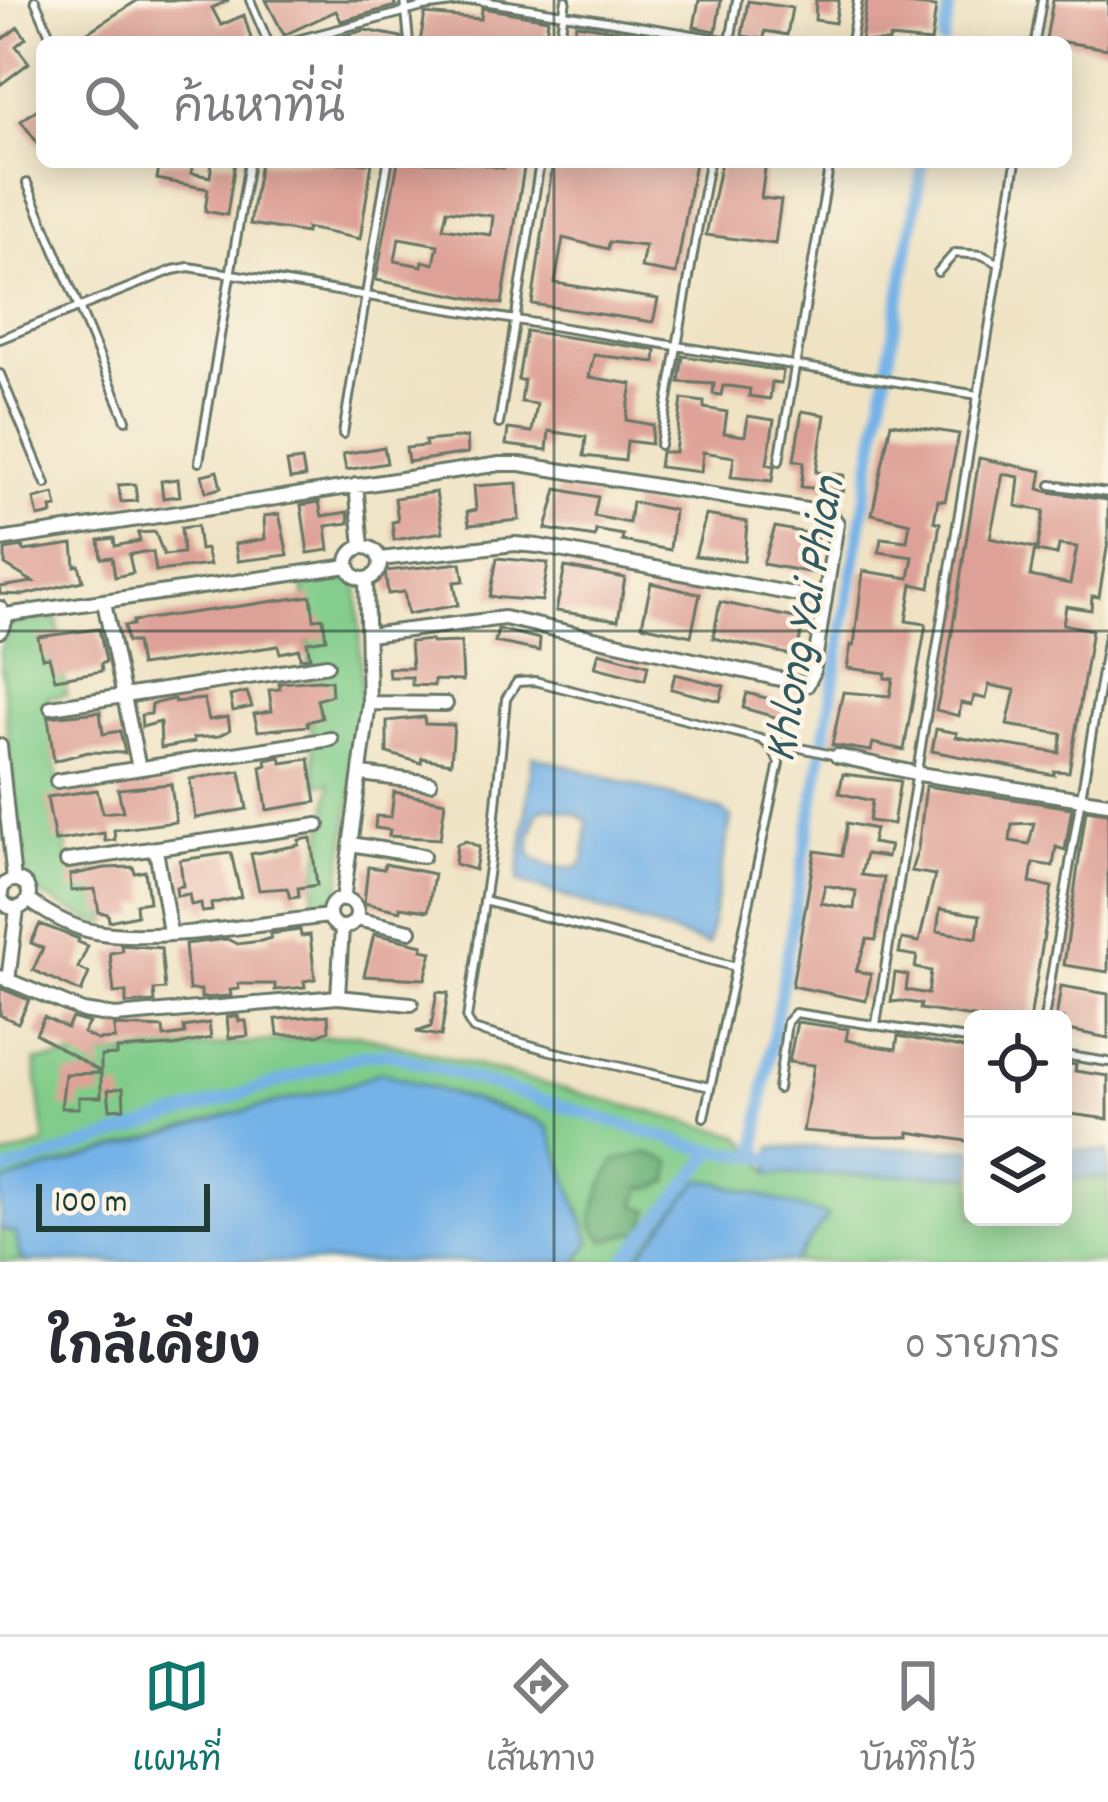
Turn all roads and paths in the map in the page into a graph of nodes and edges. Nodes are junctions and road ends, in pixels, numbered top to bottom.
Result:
1 (34, 0) edge
2 (250, 0) edge
3 (405, 0) edge
4 (476, 0) edge
5 (566, 0) edge
6 (737, 0) edge
7 (858, 0) edge
8 (1042, 0) edge
9 (409, 14) junction
10 (564, 15) junction
11 (50, 36) edge
12 (265, 36) edge
13 (315, 36) edge
14 (409, 36) edge
15 (561, 36) edge
16 (695, 36) edge
17 (733, 36) edge
18 (852, 36) edge
19 (1036, 36) edge
20 (248, 168) edge
21 (387, 168) edge
22 (539, 168) edge
23 (708, 168) edge
24 (829, 168) edge
25 (1015, 168) edge
26 (27, 183) dead end
27 (1000, 264) junction
28 (938, 272) dead end
29 (230, 273) junction
30 (366, 297) junction
31 (80, 307) junction
32 (515, 321) junction
33 (0, 339) edge
34 (678, 344) junction
35 (795, 365) junction
36 (0, 374) edge
37 (978, 395) junction
38 (126, 420) dead end
39 (499, 424) dead end
40 (343, 434) dead end
41 (660, 445) dead end
42 (779, 461) dead end
43 (200, 462) dead end
44 (46, 484) dead end
45 (356, 485) junction
46 (1051, 485) dead end
47 (1108, 493) edge
48 (0, 540) edge
49 (362, 546) junction
50 (380, 559) junction
51 (348, 566) junction
52 (366, 580) junction
53 (825, 600) junction
54 (104, 602) junction
55 (2, 612) edge
56 (0, 631) edge
57 (368, 635) junction
58 (1108, 636) edge
59 (327, 665) dead end
60 (126, 695) junction
61 (369, 703) junction
62 (446, 704) dead end
63 (51, 706) dead end
64 (331, 739) dead end
65 (761, 740) junction
66 (0, 746) edge
67 (837, 756) joint
68 (140, 768) junction
69 (362, 774) junction
70 (919, 774) junction
71 (2, 779) edge
72 (57, 782) dead end
73 (430, 783) dead end
74 (3, 796) edge
75 (1082, 799) junction
76 (1108, 803) edge
77 (318, 825) dead end
78 (351, 844) junction
79 (156, 850) junction
80 (423, 856) dead end
81 (67, 861) dead end
82 (14, 880) junction
83 (1, 890) edge
84 (344, 900) junction
85 (484, 901) junction
86 (22, 905) junction
87 (329, 916) junction
88 (356, 919) junction
89 (342, 927) junction
90 (410, 931) dead end
91 (170, 932) junction
92 (736, 967) junction
93 (4, 979) edge
94 (338, 998) junction
95 (411, 1004) dead end
96 (1047, 1010) edge
97 (876, 1024) junction
98 (964, 1039) edge
99 (1072, 1056) edge
100 (1108, 1062) edge
101 (710, 1088) junction
102 (778, 1089) dead end
103 (704, 1117) dead end

1 - 11 lane
2 - 12 lane
3 - 9 lane
4 - 9 lane
4 - 10 lane
5 - 10 lane
6 - 17 lane
7 - 18 lane
8 - 19 lane
9 - 13 lane
9 - 14 lane
10 - 15 lane
10 - 16 lane
20 - 29 lane
21 - 30 lane
22 - 32 lane
23 - 34 lane
24 - 35 lane
25 - 27 lane
26 - 31 lane
27 - 28 lane
27 - 37 lane
29 - 30 lane
29 - 31 lane
29 - 43 lane
30 - 32 lane
30 - 40 lane
31 - 33 lane
31 - 38 lane
32 - 34 lane
32 - 39 lane
34 - 35 lane
34 - 41 lane
35 - 37 lane
35 - 42 lane
36 - 44 lane
37 - 70 lane
45 - 48 street
45 - 49 street
45 - 53 street
46 - 47 lane
49 - 50 street
49 - 51 street
50 - 52 street
50 - 53 street
51 - 52 street
51 - 54 street
52 - 57 street
53 - 57 street
54 - 55 street
54 - 60 street
55 - 56 street
57 - 61 street
58 - 75 lane
59 - 60 street
60 - 63 street
60 - 68 street
61 - 62 street
61 - 69 street
64 - 68 street
65 - 67 lane
65 - 85 lane
65 - 92 lane
66 - 71 street
67 - 70 street
68 - 72 street
69 - 73 street
69 - 78 street
70 - 75 street
70 - 97 lane
71 - 74 street
74 - 82 street
75 - 76 street
75 - 96 lane
77 - 79 street
78 - 80 street
78 - 84 street
79 - 81 street
79 - 91 street
82 - 83 street
82 - 86 street
83 - 86 street
84 - 87 street
84 - 88 street
85 - 92 lane
85 - 101 lane
86 - 91 street
86 - 93 street
87 - 89 street
87 - 91 street
88 - 89 street
88 - 90 street
89 - 94 street
92 - 101 lane
93 - 94 street
94 - 95 street
97 - 98 lane
97 - 102 lane
99 - 100 lane
101 - 103 lane

